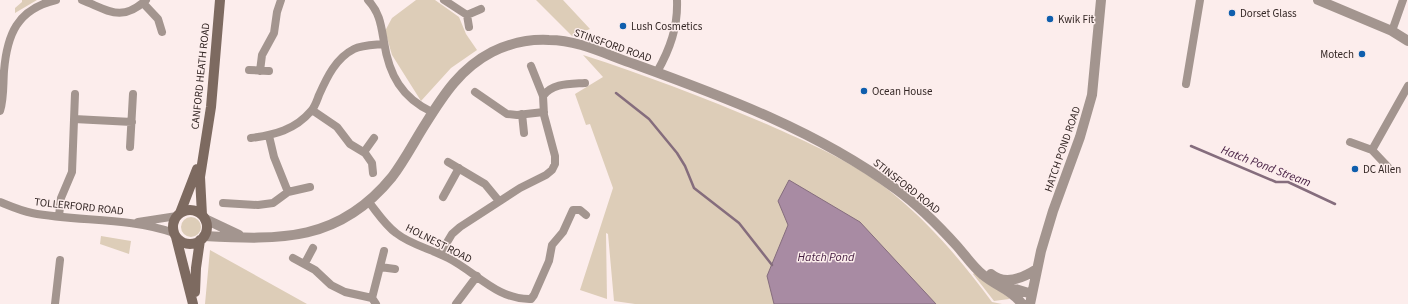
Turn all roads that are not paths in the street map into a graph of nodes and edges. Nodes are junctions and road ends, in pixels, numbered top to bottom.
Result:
1 (56, 0) edge
2 (82, 0) edge
3 (220, 0) edge
4 (280, 0) edge
5 (368, 0) edge
6 (444, 0) edge
7 (677, 0) edge
8 (1101, 0) edge
9 (1200, 0) edge
10 (1318, 0) edge
11 (1403, 0) edge
12 (144, 1) edge
13 (481, 9) dead end
14 (467, 15) junction
15 (469, 27) dead end
16 (1392, 31) junction
17 (162, 32) dead end
18 (1408, 41) edge
19 (384, 44) junction
20 (531, 66) dead end
21 (249, 70) dead end
22 (260, 71) junction
23 (269, 71) dead end
24 (657, 72) junction
25 (585, 83) dead end
26 (1186, 84) dead end
27 (1408, 86) edge
28 (475, 92) dead end
29 (76, 94) dead end
30 (133, 94) dead end
31 (543, 96) junction
32 (312, 110) junction
33 (0, 111) edge
34 (432, 112) junction
35 (544, 112) junction
36 (522, 114) junction
37 (74, 119) junction
38 (132, 122) junction
39 (524, 133) dead end
40 (269, 136) junction
41 (251, 138) dead end
42 (374, 138) dead end
43 (1350, 142) dead end
44 (130, 147) dead end
45 (1372, 150) junction
46 (364, 152) junction
47 (202, 154) junction
48 (448, 162) dead end
49 (1388, 167) dead end
50 (459, 168) junction
51 (373, 173) dead end
52 (310, 187) dead end
53 (288, 192) junction
54 (443, 197) dead end
55 (368, 201) junction
56 (499, 201) junction
57 (0, 202) edge
58 (223, 203) dead end
59 (179, 214) junction
60 (586, 215) dead end
61 (59, 216) junction
62 (204, 217) junction
63 (133, 222) junction
64 (175, 235) junction
65 (245, 237) junction
66 (202, 238) junction
67 (957, 246) junction
68 (313, 248) dead end
69 (384, 251) dead end
70 (440, 254) junction
71 (293, 258) dead end
72 (60, 260) dead end
73 (305, 263) junction
74 (380, 266) junction
75 (395, 269) dead end
76 (1037, 269) junction
77 (476, 276) junction
78 (992, 281) junction
79 (1031, 299) edge
80 (374, 301) edge
81 (532, 301) edge
82 (54, 304) edge
83 (194, 304) edge
84 (456, 304) edge
85 (1022, 304) edge

1 - 33 street
2 - 12 street
3 - 47 main road, CANFORD HEATH ROAD
4 - 22 street
5 - 19 street
6 - 14 street
7 - 24 street
8 - 76 street, HATCH POND ROAD
9 - 26 street
10 - 16 street
11 - 16 street
12 - 17 street
13 - 14 street
14 - 15 street
16 - 18 street
19 - 32 street
19 - 34 street
20 - 31 street
21 - 22 street
22 - 23 street
24 - 34 street, STINSFORD ROAD
24 - 67 street, STINSFORD ROAD
25 - 31 street
27 - 45 street
28 - 36 street
29 - 37 street
30 - 38 street
31 - 35 street
32 - 40 street
32 - 46 street
34 - 55 street, STINSFORD ROAD
35 - 36 street
35 - 56 street
36 - 39 street
37 - 38 street
37 - 61 street
38 - 44 street
40 - 41 street
40 - 53 street
42 - 46 street
43 - 45 street
45 - 49 street
46 - 51 street
47 - 59 main road, CANFORD HEATH ROAD
47 - 62 main road, CANFORD HEATH ROAD
48 - 50 street
50 - 54 street
50 - 56 street
52 - 53 street
53 - 58 street
55 - 65 street, STINSFORD ROAD
55 - 70 street, HOLNEST ROAD
56 - 70 street
57 - 61 street, TOLLERFORD ROAD
59 - 62 main road
59 - 63 street, TOLLERFORD ROAD
59 - 64 main road
60 - 81 street, HOLNEST ROAD
61 - 63 street, TOLLERFORD ROAD
62 - 65 street, STINSFORD ROAD
62 - 66 main road
63 - 64 street, TOLLERFORD ROAD
64 - 66 main road
64 - 83 main road
65 - 66 street, STINSFORD ROAD
66 - 83 main road
67 - 76 street
67 - 78 street, STINSFORD ROAD
68 - 73 street
69 - 74 street
70 - 77 street, HOLNEST ROAD
71 - 73 street
72 - 82 street
73 - 80 street
74 - 75 street
74 - 80 street
76 - 79 street, HATCH POND ROAD
77 - 81 street, HOLNEST ROAD
77 - 84 street
78 - 79 street, STINSFORD ROAD
78 - 85 street, STINSFORD ROAD

